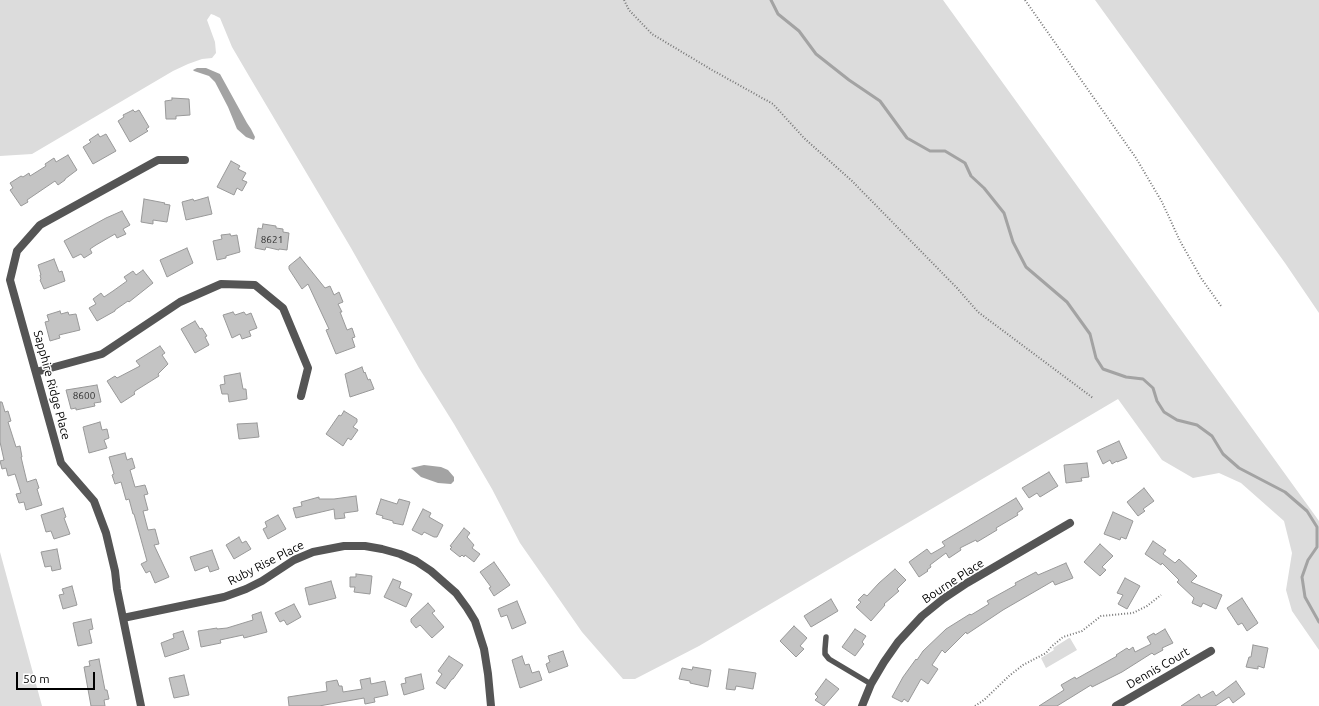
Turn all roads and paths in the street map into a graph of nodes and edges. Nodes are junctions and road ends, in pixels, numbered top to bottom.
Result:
1 (624, 0) edge
2 (1025, 0) edge
3 (185, 160) dead end
4 (1221, 306) dead end
5 (36, 372) junction
6 (301, 396) dead end
7 (1093, 398) dead end
8 (1070, 523) dead end
9 (1161, 595) dead end
10 (123, 618) junction
11 (826, 637) dead end
12 (1211, 651) dead end
13 (871, 684) junction
14 (141, 706) edge
15 (491, 706) edge
16 (862, 706) edge
17 (975, 706) edge
18 (1116, 706) edge

1 - 7 path
2 - 4 path
3 - 5 street, Sapphire Ridge Place
5 - 6 street
5 - 10 street, Sapphire Ridge Place
8 - 13 street, Bourne Place
9 - 17 path
10 - 14 street, Sapphire Ridge Place
10 - 15 street, Ruby Rise Place
11 - 13 lane
12 - 18 street, Dennis Court
13 - 16 street, Bourne Place

